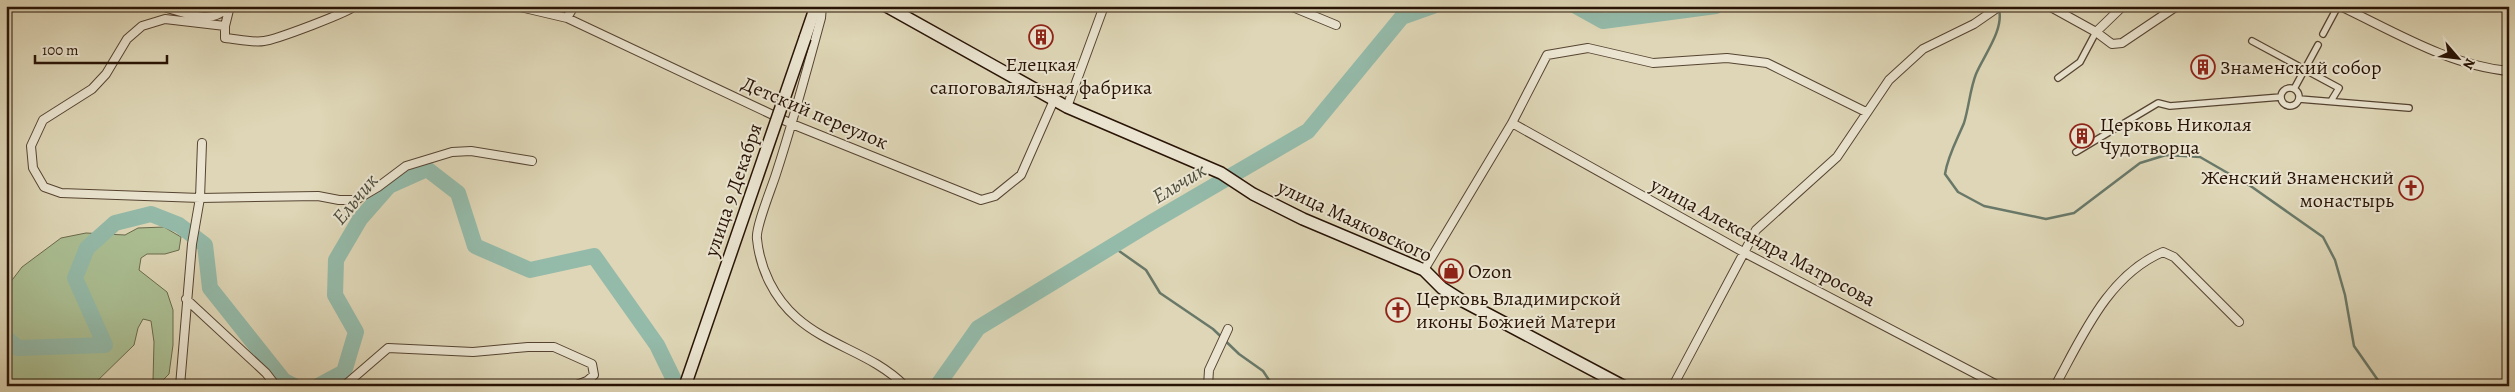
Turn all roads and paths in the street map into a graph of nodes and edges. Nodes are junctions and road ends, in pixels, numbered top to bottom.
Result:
1 (160, 6) edge
2 (228, 6) edge
3 (355, 6) edge
4 (516, 6) edge
5 (574, 6) edge
6 (816, 6) edge
7 (822, 6) edge
8 (886, 6) edge
9 (1104, 6) edge
10 (1290, 6) edge
11 (2049, 6) edge
12 (2123, 6) edge
13 (2177, 6) edge
14 (2339, 6) edge
15 (1996, 9) edge
16 (568, 18) junction
17 (1336, 25) dead end
18 (224, 26) junction
19 (2096, 32) junction
20 (2323, 34) dead end
21 (2252, 41) dead end
22 (2318, 45) dead end
23 (2305, 69) junction
24 (2509, 71) edge
25 (2058, 78) dead end
26 (2294, 89) junction
27 (2281, 97) junction
28 (2299, 99) junction
29 (1054, 100) junction
30 (2331, 101) junction
31 (1067, 108) junction
32 (2409, 108) dead end
33 (1866, 112) junction
34 (1512, 123) junction
35 (792, 124) junction
36 (202, 143) dead end
37 (2076, 152) dead end
38 (532, 161) dead end
39 (200, 198) junction
40 (1745, 253) junction
41 (1424, 270) junction
42 (186, 299) junction
43 (2239, 322) dead end
44 (1228, 330) dead end
45 (180, 386) edge
46 (276, 386) edge
47 (344, 386) edge
48 (574, 386) edge
49 (685, 386) edge
50 (905, 386) edge
51 (1208, 386) edge
52 (1623, 386) edge
53 (1673, 386) edge
54 (1999, 386) edge
55 (2055, 386) edge

1 - 2 street
2 - 18 street
3 - 18 street
4 - 16 street, Детский переулок
5 - 16 street
6 - 49 main road, улица 9 Декабря, bridge
7 - 35 street
8 - 29 main road
9 - 31 street
10 - 17 street
11 - 19 street
12 - 19 street
13 - 19 street
14 - 20 street
14 - 24 street
15 - 33 street
16 - 35 street, Детский переулок
18 - 39 street
19 - 25 street
21 - 23 street
22 - 23 street
23 - 26 street
23 - 30 street
26 - 27 street
26 - 28 street
27 - 28 street
27 - 37 street
28 - 30 street
29 - 31 main road
29 - 35 street, Детский переулок
30 - 32 street
31 - 41 main road, улица Маяковского
33 - 34 street
33 - 40 street
34 - 40 street, улица Александра Матросова
34 - 41 street
35 - 50 street
36 - 39 street
38 - 39 street
39 - 42 street
40 - 53 street
40 - 54 street, улица Александра Матросова
41 - 52 main road, улица Маяковского
42 - 45 street
42 - 46 street
43 - 55 street
44 - 51 street
47 - 48 street

